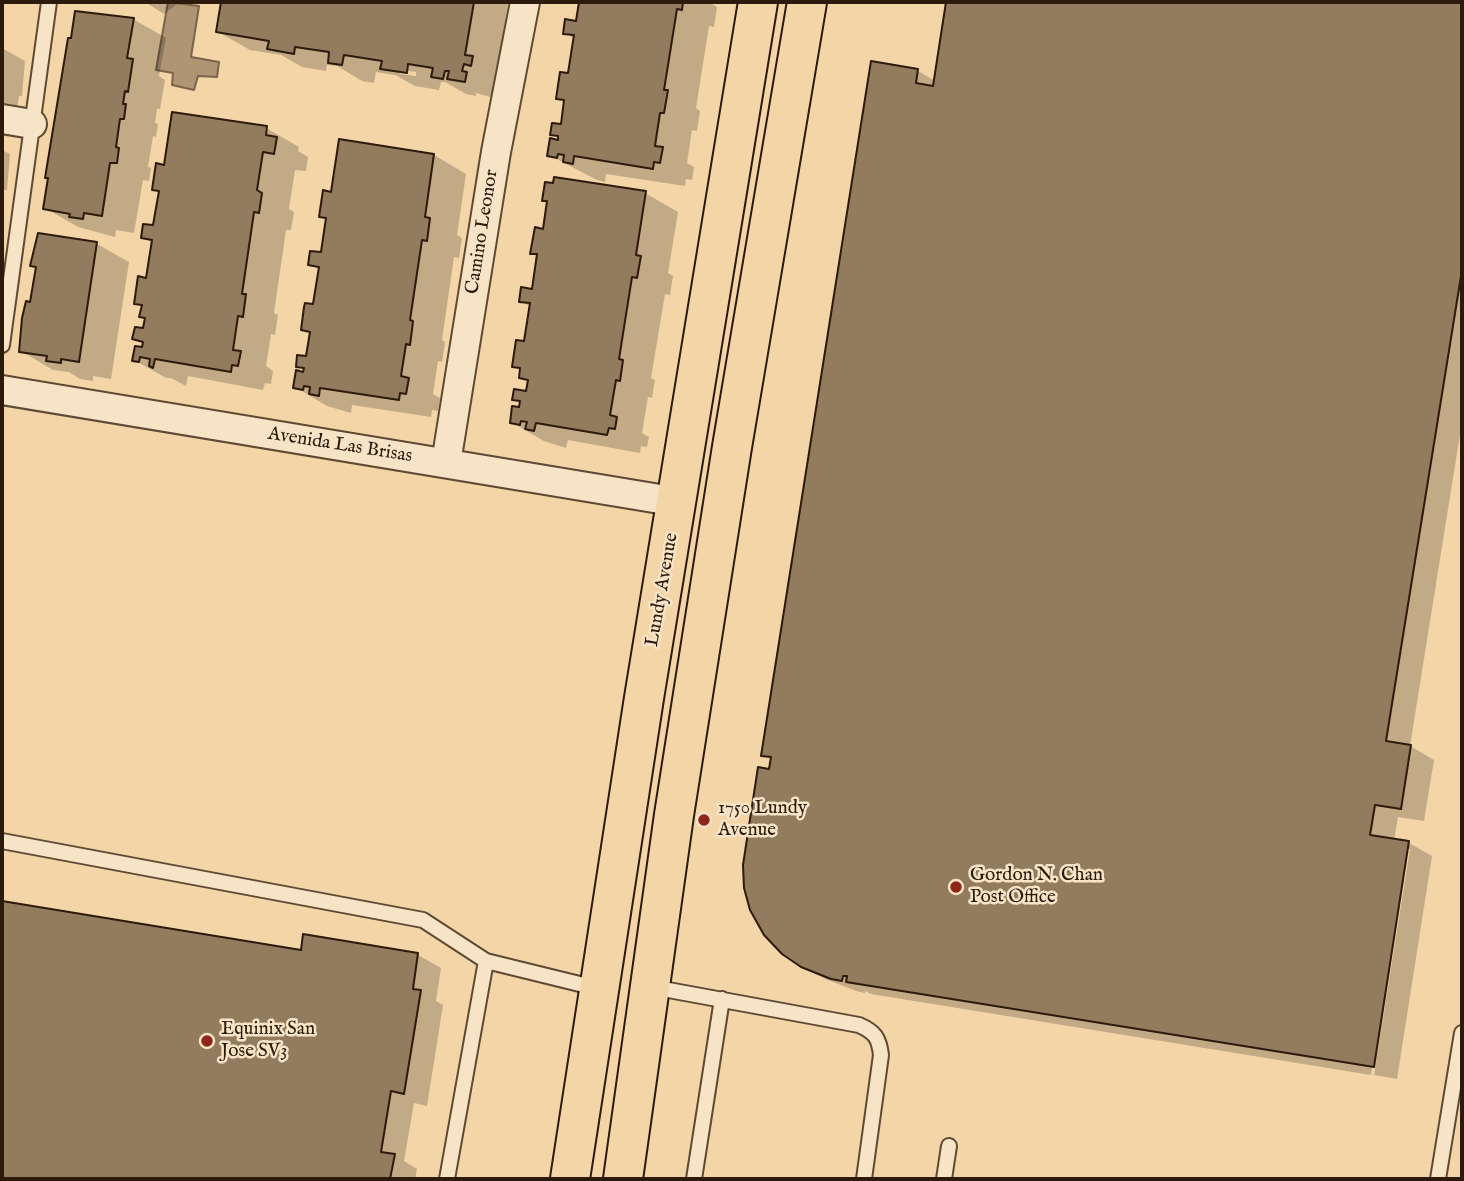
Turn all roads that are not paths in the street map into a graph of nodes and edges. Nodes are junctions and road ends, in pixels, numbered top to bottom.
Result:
1 (49, 2) edge
2 (525, 2) edge
3 (758, 2) edge
4 (807, 2) edge
5 (2, 119) edge
6 (32, 124) junction
7 (738, 128) junction
8 (2, 345) edge
9 (2, 390) edge
10 (732, 447) junction
11 (446, 463) junction
12 (678, 502) junction
13 (645, 698) junction
14 (2, 841) edge
15 (486, 961) junction
16 (650, 987) junction
17 (601, 989) junction
18 (722, 999) junction
19 (1462, 1033) edge
20 (949, 1146) dead end
21 (447, 1179) edge
22 (570, 1179) edge
23 (597, 1179) edge
24 (623, 1179) edge
25 (694, 1179) edge
26 (864, 1179) edge
27 (944, 1179) edge
28 (1438, 1179) edge

1 - 6 lane
2 - 11 street, Camino Leonor
3 - 7 main road, Lundy Avenue
4 - 10 main road
5 - 6 street
6 - 8 lane
7 - 10 main road
7 - 12 main road, Lundy Avenue
9 - 11 street, Avenida Las Brisas
10 - 16 main road
11 - 12 street, Avenida Las Brisas
12 - 13 main road, Lundy Avenue
13 - 16 main road
13 - 17 main road, Lundy Avenue
14 - 15 lane
15 - 17 lane
15 - 21 lane
16 - 18 lane
16 - 24 main road
17 - 22 main road, Lundy Avenue
17 - 23 main road
18 - 25 lane
18 - 26 lane
19 - 28 lane
20 - 27 lane

